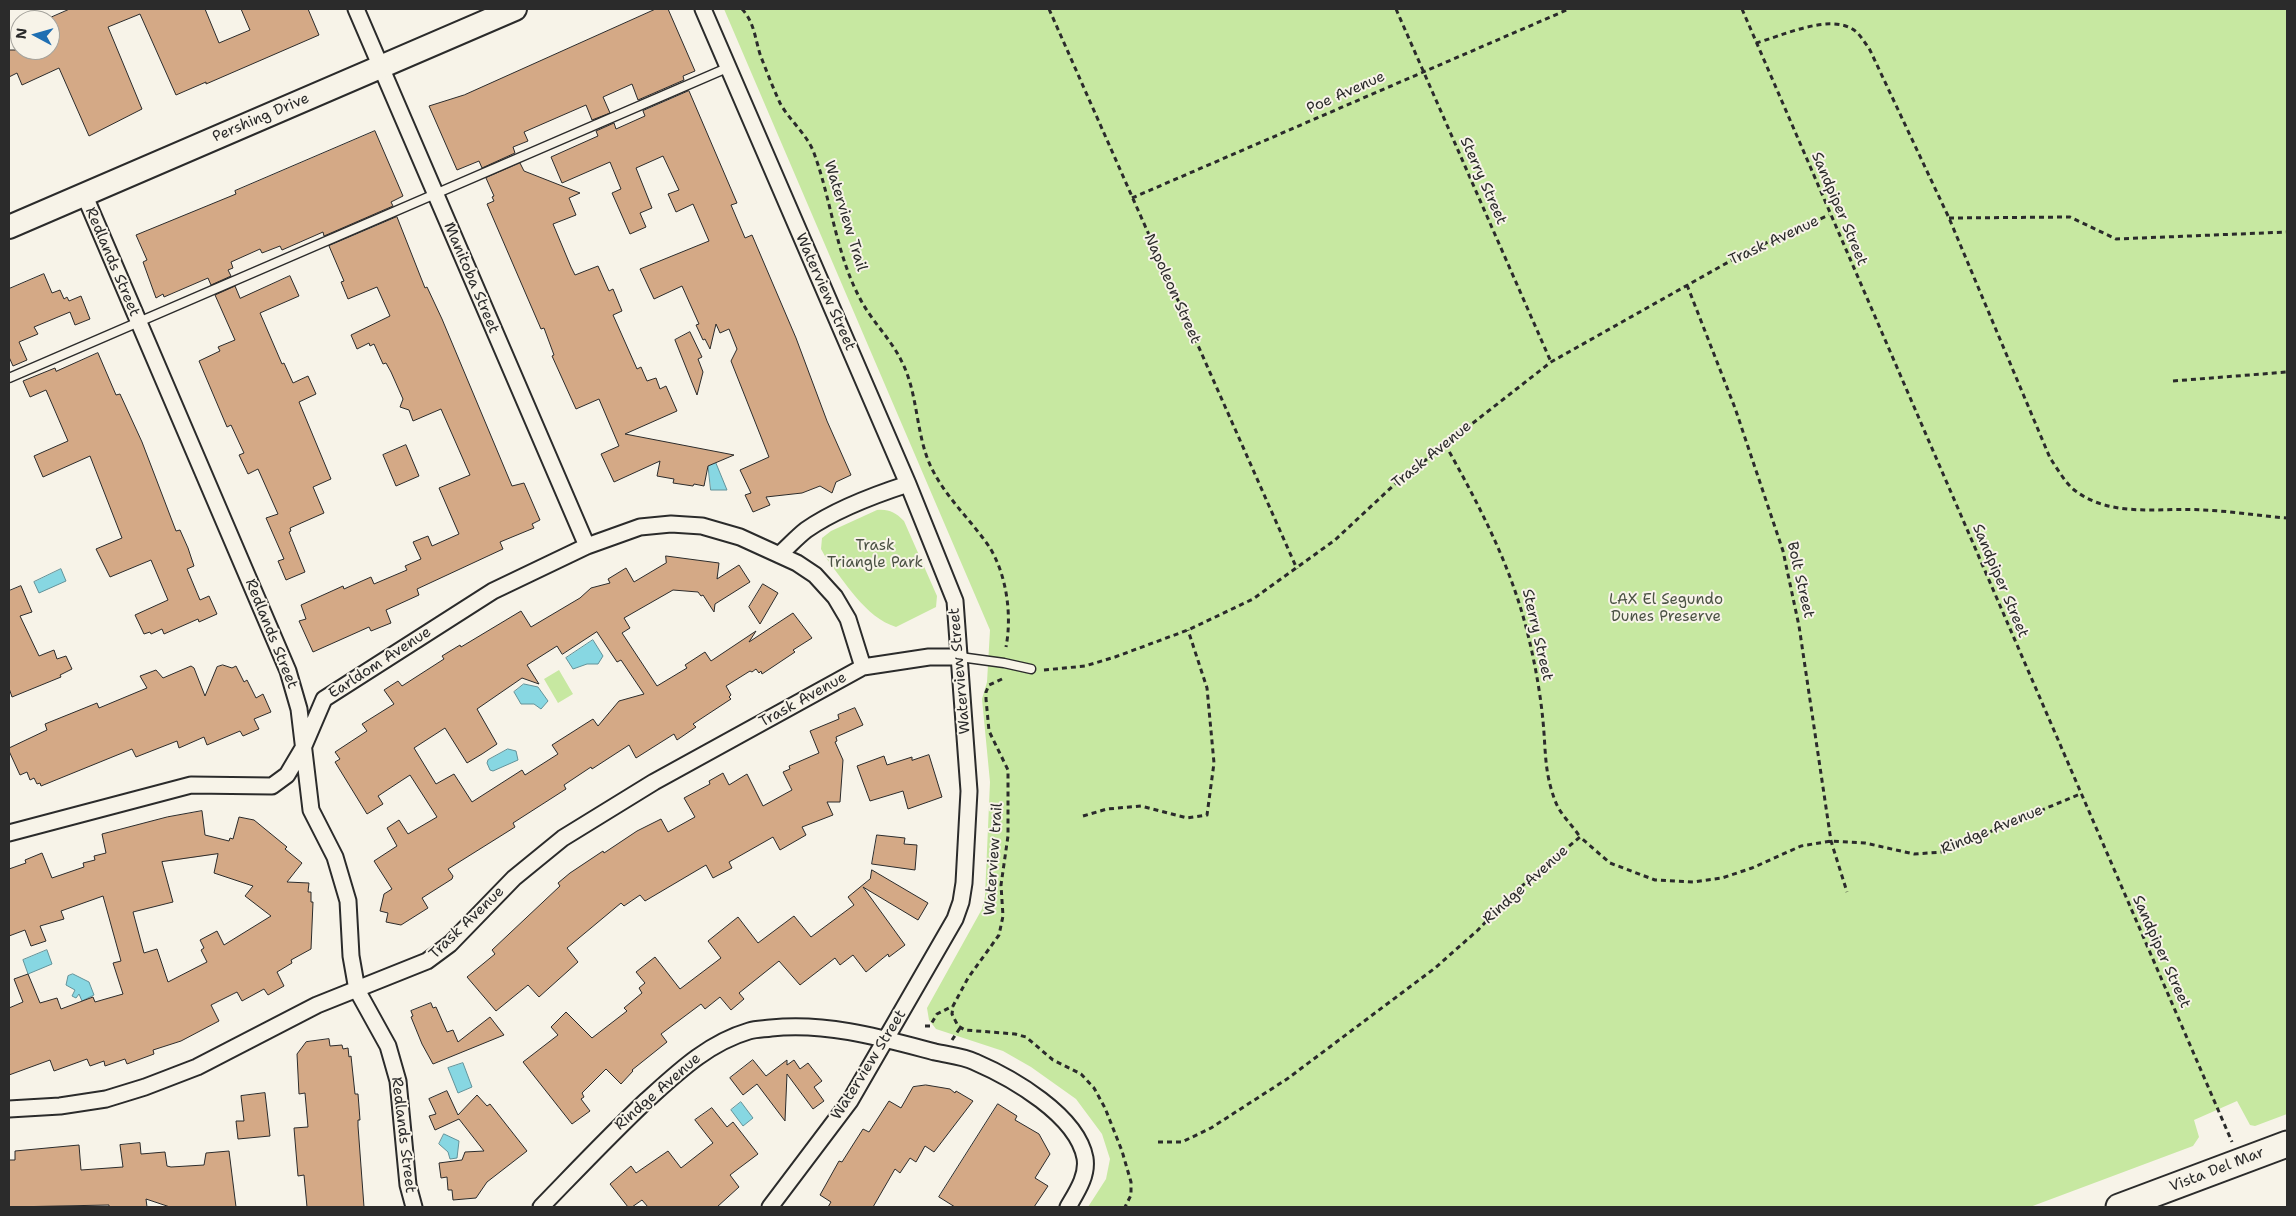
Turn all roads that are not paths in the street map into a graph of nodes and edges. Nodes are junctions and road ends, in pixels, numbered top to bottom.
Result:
1 (356, 9) edge
2 (514, 9) edge
3 (703, 9) edge
4 (382, 66) junction
5 (727, 68) junction
6 (84, 194) junction
7 (435, 194) junction
8 (9, 227) edge
9 (137, 322) junction
10 (9, 378) edge
11 (908, 484) junction
12 (587, 546) junction
13 (780, 554) junction
14 (960, 656) junction
15 (863, 666) junction
16 (1031, 669) road end
17 (303, 748) junction
18 (9, 833) edge
19 (357, 990) junction
20 (886, 1040) junction
21 (9, 1109) edge
22 (2287, 1144) edge
23 (414, 1207) edge
24 (541, 1207) edge
25 (770, 1207) edge
26 (1068, 1207) edge
27 (2119, 1207) edge

1 - 4 street, Manitoba Street
2 - 4 main road, Pershing Drive
3 - 5 street, Waterview Street
4 - 6 main road, Pershing Drive
4 - 7 street, Manitoba Street
5 - 7 lane
5 - 11 street, Waterview Street
6 - 8 main road, Pershing Drive
6 - 9 street, Redlands Street
7 - 9 lane
7 - 12 street, Manitoba Street
9 - 10 lane
9 - 17 street, Redlands Street
11 - 13 street
11 - 14 street, Waterview Street
12 - 13 street, Earldom Avenue
12 - 17 street, Earldom Avenue
13 - 15 street, Earldom Avenue
14 - 15 street
14 - 16 lane
14 - 20 street, Waterview Street
15 - 19 street, Trask Avenue
17 - 18 street, Earldom Avenue
17 - 19 street, Redlands Street
19 - 21 street, Trask Avenue
19 - 23 street, Redlands Street
20 - 24 street, Rindge Avenue
20 - 25 street, Waterview Street
20 - 26 street, Rindge Avenue
22 - 27 main road, Vista Del Mar

